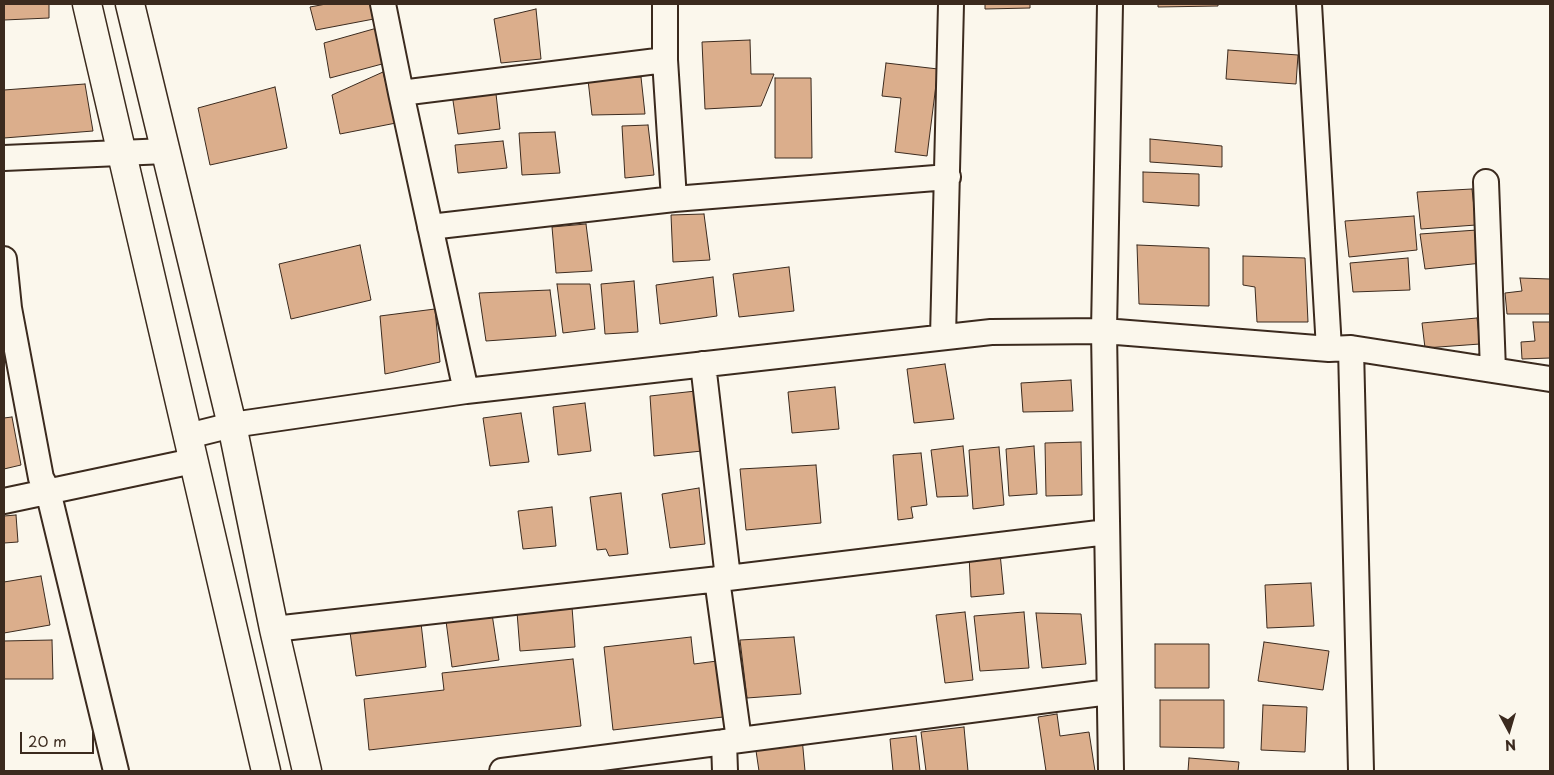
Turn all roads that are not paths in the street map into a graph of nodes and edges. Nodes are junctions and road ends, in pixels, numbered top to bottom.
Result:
1 (87, 4) edge
2 (130, 4) edge
3 (383, 4) edge
4 (664, 4) edge
5 (951, 4) edge
6 (1110, 4) edge
7 (1309, 4) edge
8 (665, 60) junction
9 (401, 93) junction
10 (166, 151) junction
11 (122, 154) junction
12 (4, 158) edge
13 (948, 177) junction
14 (1486, 182) dead end
15 (674, 198) junction
16 (430, 226) junction
17 (4, 259) edge
18 (1104, 331) junction
19 (942, 337) junction
20 (1340, 348) junction
21 (703, 364) junction
22 (1493, 370) junction
23 (1550, 379) edge
24 (466, 390) junction
25 (232, 424) junction
26 (190, 449) junction
27 (48, 492) junction
28 (4, 501) edge
29 (1107, 532) junction
30 (722, 578) junction
31 (274, 629) junction
32 (1110, 692) junction
33 (731, 741) junction
34 (116, 771) edge
35 (266, 771) edge
36 (307, 771) edge
37 (502, 771) edge
38 (725, 771) edge
39 (1112, 771) edge
40 (1361, 771) edge

1 - 11 main road
2 - 10 main road
3 - 9 street
4 - 8 street
5 - 13 street
6 - 18 street
7 - 20 street
8 - 9 street
8 - 15 street
9 - 16 street
10 - 11 street
10 - 25 main road
11 - 12 street
11 - 26 main road
13 - 15 street
13 - 19 street
14 - 22 street
15 - 16 street
16 - 24 street
17 - 27 street
18 - 19 street
18 - 20 street
18 - 29 street
19 - 21 street
20 - 22 street
20 - 40 street
21 - 24 street
21 - 30 street
22 - 23 street
24 - 25 street
25 - 26 street
25 - 31 main road
26 - 27 street
26 - 35 main road
27 - 28 street
27 - 34 street
29 - 30 street
29 - 32 street
30 - 31 street
30 - 33 street
31 - 36 main road
32 - 33 street
32 - 39 street
33 - 37 street
33 - 38 street

